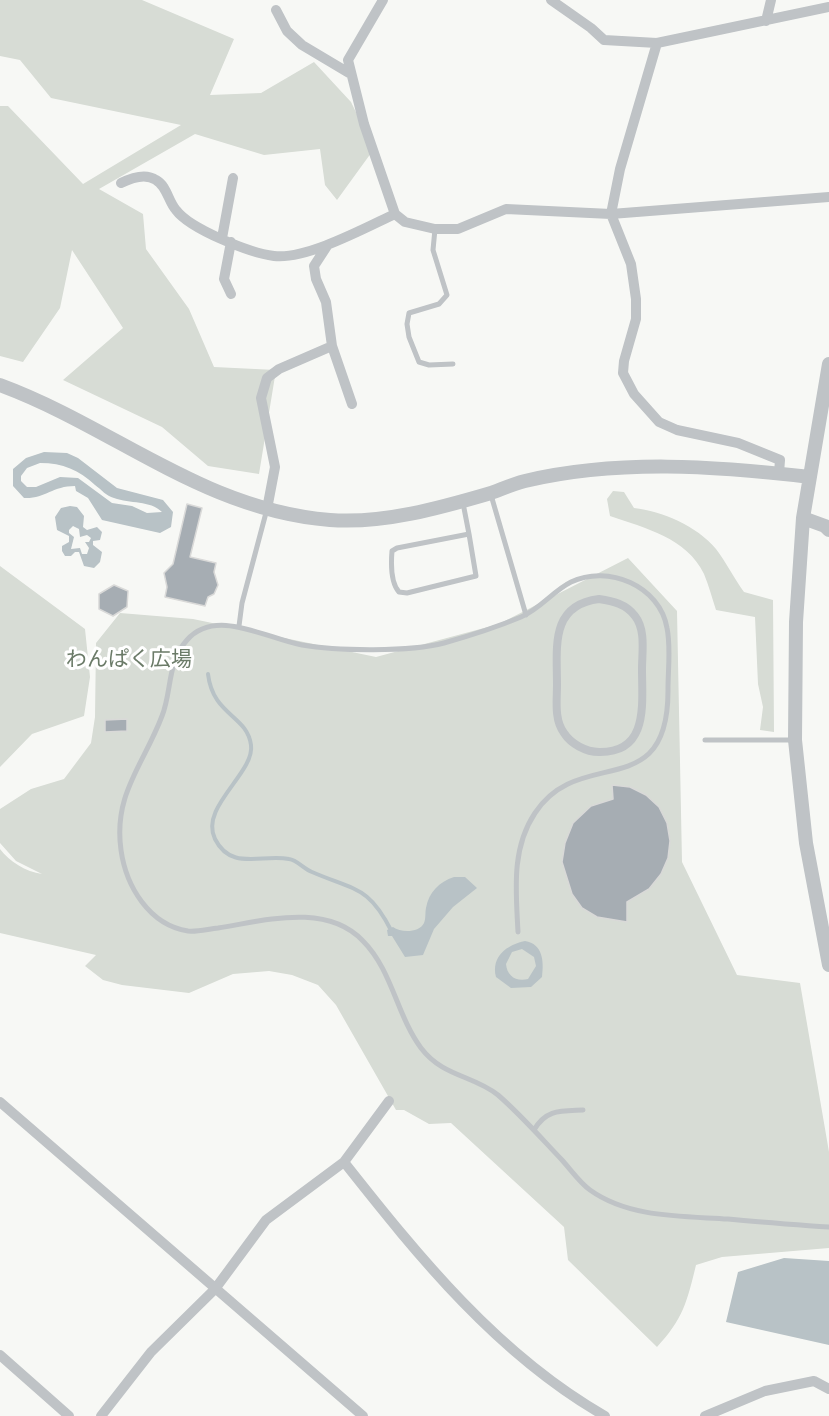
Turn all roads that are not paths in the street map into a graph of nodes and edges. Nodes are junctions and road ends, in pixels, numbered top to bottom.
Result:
1 (383, 0) edge
2 (550, 0) edge
3 (771, 0) edge
4 (829, 7) edge
5 (276, 10) dead end
6 (766, 21) junction
7 (657, 43) junction
8 (350, 73) junction
9 (234, 178) dead end
10 (121, 183) dead end
11 (829, 197) edge
12 (395, 214) junction
13 (611, 214) junction
14 (435, 229) junction
15 (227, 240) junction
16 (327, 246) junction
17 (231, 294) dead end
18 (332, 346) junction
19 (453, 364) dead end
20 (829, 364) edge
21 (0, 384) edge
22 (352, 404) dead end
23 (779, 473) junction
24 (810, 477) junction
25 (491, 493) junction
26 (462, 501) junction
27 (267, 509) junction
28 (803, 518) junction
29 (829, 530) edge
30 (469, 534) junction
31 (526, 615) junction
32 (239, 626) junction
33 (642, 641) joint
34 (705, 740) dead end
35 (795, 740) junction
36 (825, 921) edge
37 (518, 932) dead end
38 (829, 965) edge
39 (389, 1101) dead end
40 (0, 1102) edge
41 (583, 1110) dead end
42 (534, 1131) junction
43 (344, 1162) junction
44 (829, 1227) edge
45 (215, 1289) junction
46 (0, 1355) edge
47 (829, 1389) edge
48 (69, 1416) edge
49 (101, 1416) edge
50 (363, 1416) edge
51 (605, 1416) edge
52 (705, 1416) edge

1 - 8 street
2 - 7 street
3 - 6 street
4 - 6 street
5 - 8 street
6 - 7 street
7 - 13 street
8 - 12 street
9 - 15 street
10 - 15 street
11 - 13 street
12 - 14 street
12 - 16 street
13 - 14 street
13 - 23 street
14 - 19 lane
15 - 16 street
15 - 17 street
16 - 18 street
18 - 22 street
18 - 27 street
20 - 24 street
21 - 27 street
23 - 24 street
23 - 25 street
24 - 28 street
25 - 26 street
25 - 31 lane
26 - 27 street
26 - 30 lane
27 - 32 lane
28 - 29 street
28 - 35 street
30 - 30 lane
31 - 32 lane
31 - 37 lane
32 - 42 lane
33 - 33 street
34 - 35 lane
35 - 36 street
36 - 38 street
39 - 43 street
40 - 45 street
41 - 42 lane
42 - 44 lane
43 - 45 street
43 - 51 street
45 - 49 street
45 - 50 street
46 - 48 street
47 - 52 street

